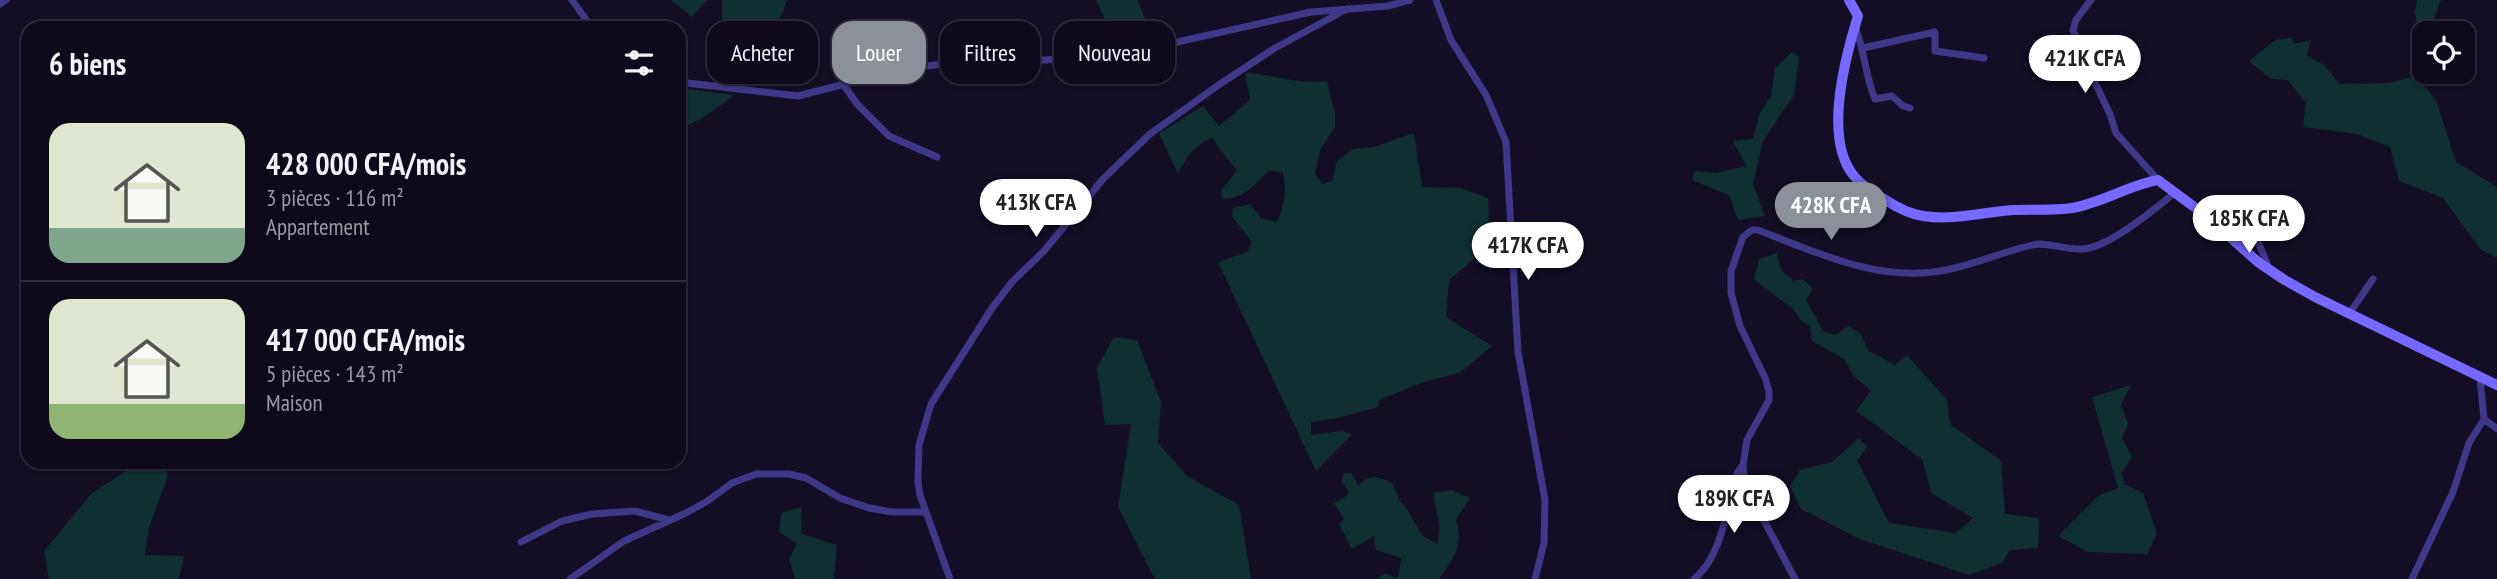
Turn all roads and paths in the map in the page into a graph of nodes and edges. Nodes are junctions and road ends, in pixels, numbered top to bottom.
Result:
1 (6, 0) edge
2 (572, 0) edge
3 (1410, 0) edge
4 (1436, 0) edge
5 (1849, 0) edge
6 (2091, 0) edge
7 (0, 4) edge
8 (1347, 9) junction
9 (587, 21) edge
10 (1855, 26) junction
11 (1863, 48) junction
12 (1983, 58) dead end
13 (926, 66) edge
14 (686, 83) edge
15 (843, 84) joint
16 (1910, 108) dead end
17 (937, 157) dead end
18 (2158, 180) junction
19 (2176, 192) junction
20 (2253, 230) dead end
21 (2270, 270) junction
22 (2373, 279) dead end
23 (2348, 314) junction
24 (2480, 378) junction
25 (2497, 384) edge
26 (2484, 419) junction
27 (2497, 429) edge
28 (1743, 465) junction
29 (925, 512) junction
30 (669, 520) junction
31 (521, 542) dead end
32 (570, 579) edge
33 (950, 579) edge
34 (1535, 579) edge
35 (1694, 579) edge
36 (1796, 579) edge
37 (2412, 579) edge

1 - 7 street
2 - 9 street
3 - 8 street
4 - 34 street
5 - 10 street
6 - 18 street
8 - 13 street
8 - 29 street
10 - 11 street
10 - 18 street
11 - 12 street
11 - 16 street
14 - 15 street
15 - 17 street
18 - 19 street
19 - 21 street
19 - 28 street
20 - 21 street
21 - 23 street
22 - 23 street
23 - 24 street
24 - 25 street
24 - 26 street
26 - 27 street
26 - 37 street
28 - 35 street
28 - 36 street
29 - 30 street
29 - 33 street
30 - 31 street
30 - 32 street

